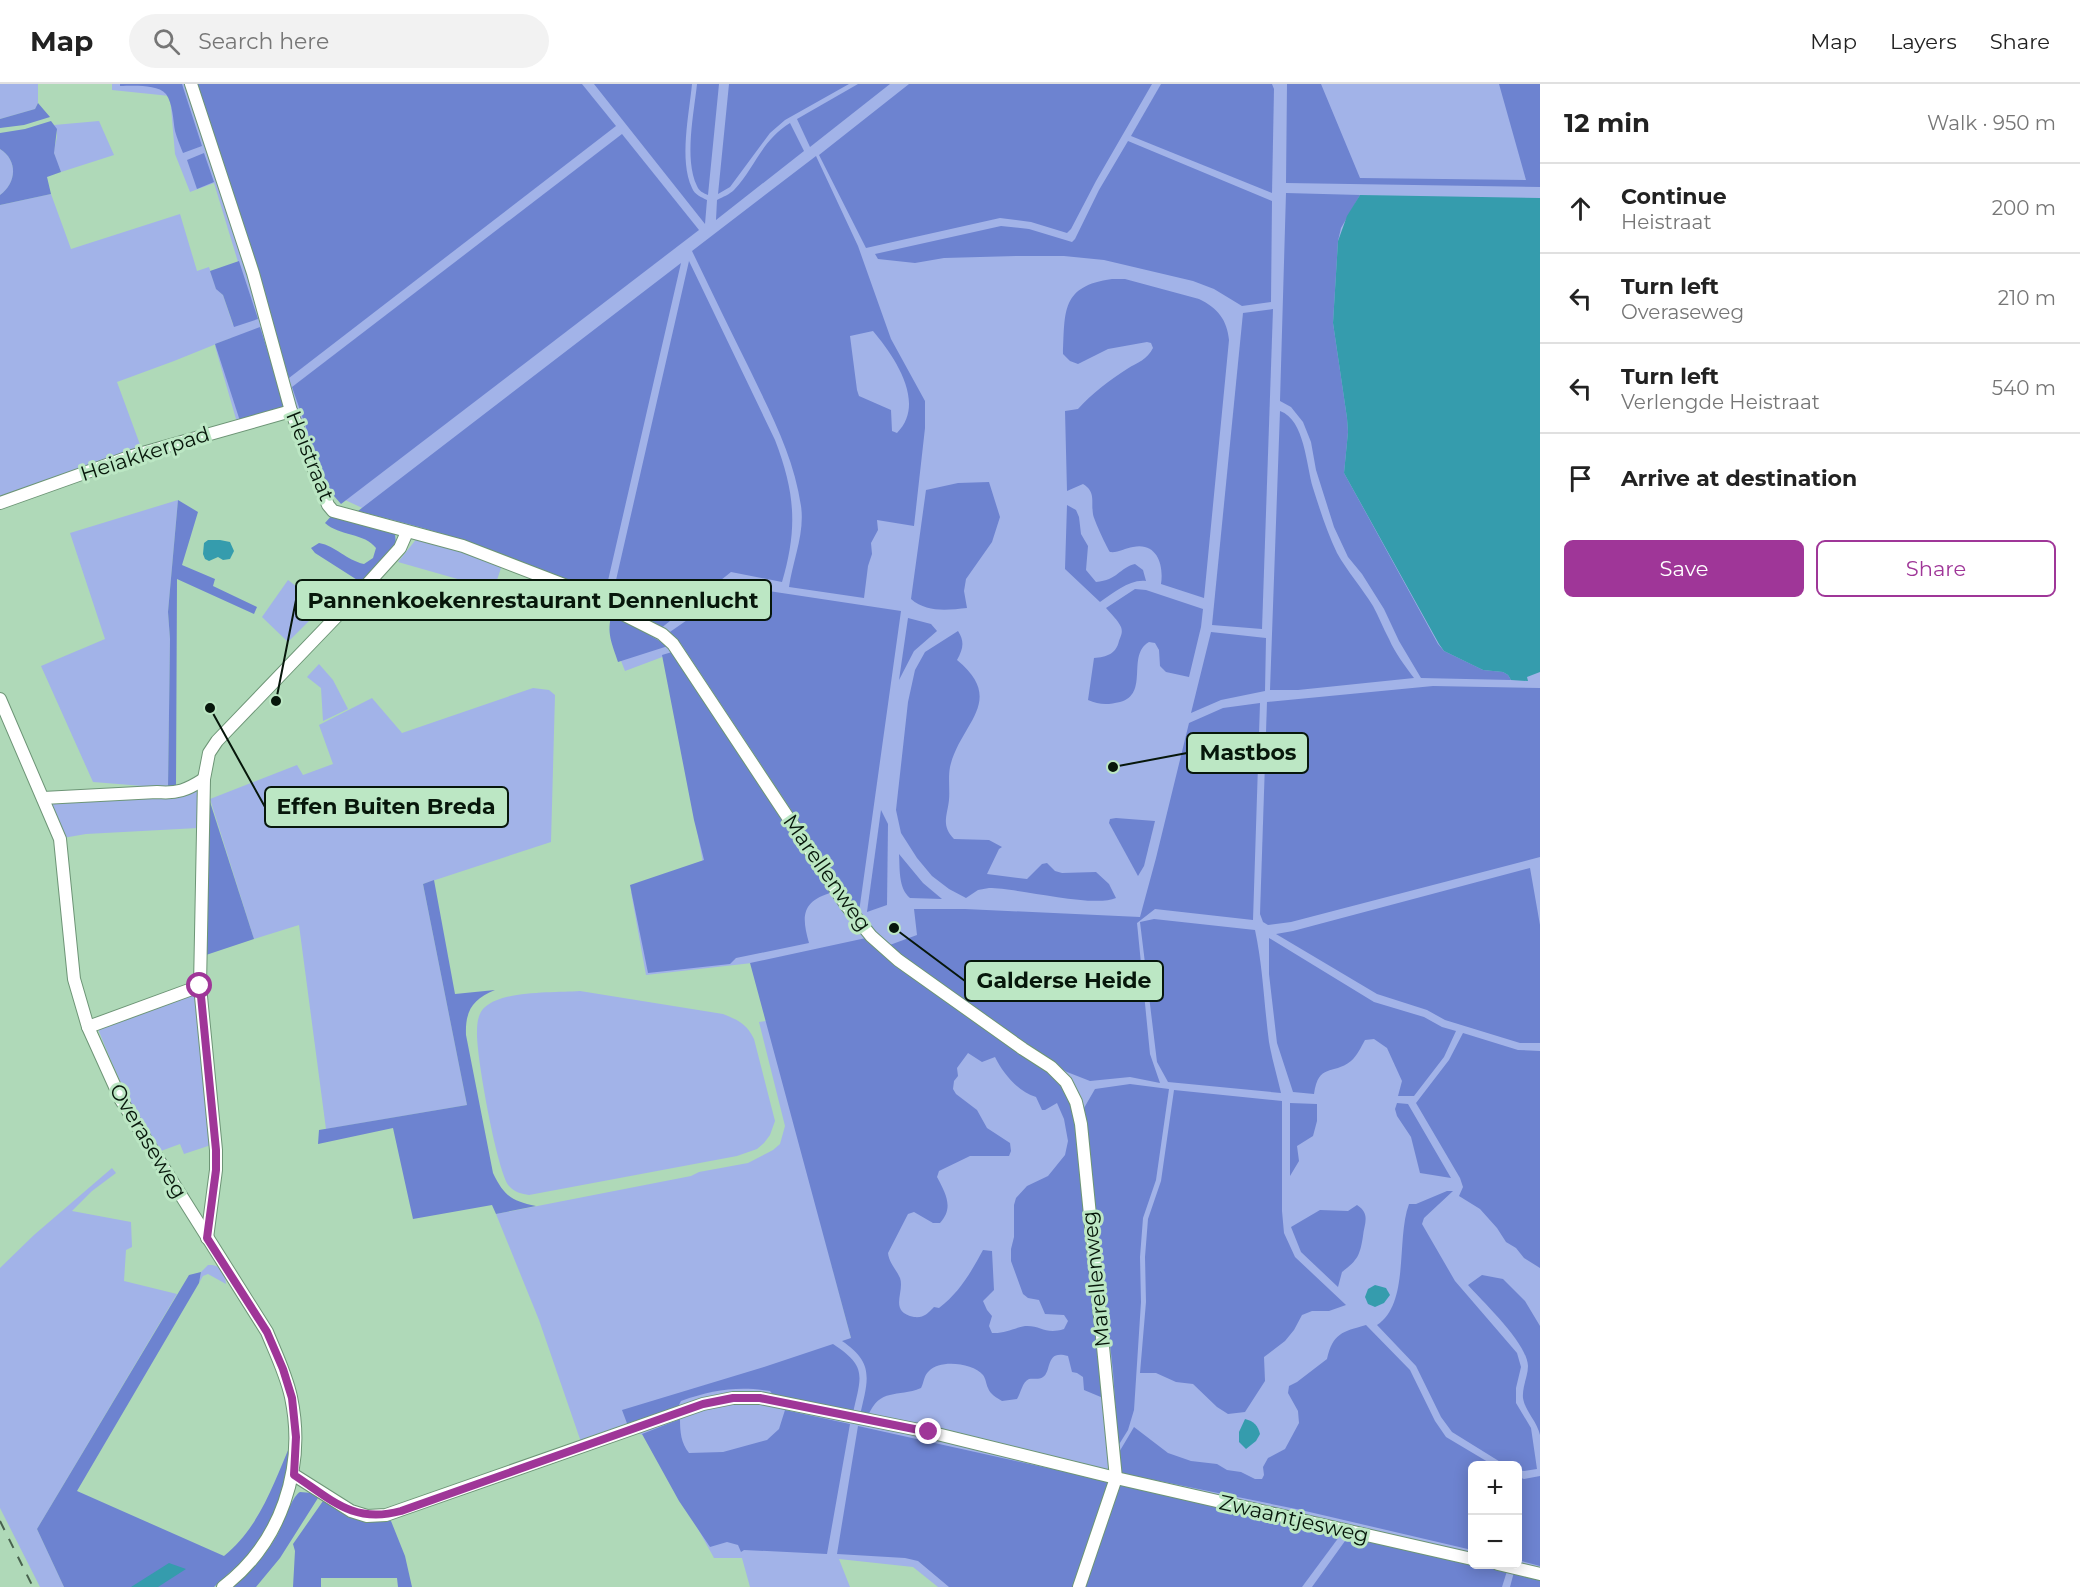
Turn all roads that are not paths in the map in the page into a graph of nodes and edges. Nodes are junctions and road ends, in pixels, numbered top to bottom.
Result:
1 (191, 84) edge
2 (291, 411) junction
3 (0, 503) edge
4 (407, 532) junction
5 (0, 699) edge
6 (204, 779) junction
7 (43, 798) junction
8 (200, 986) junction
9 (88, 1027) junction
10 (207, 1238) junction
11 (294, 1475) junction
12 (1116, 1479) junction
13 (1468, 1558) edge
14 (1519, 1569) edge
15 (1540, 1574) edge
16 (223, 1587) edge
17 (1079, 1587) edge

1 - 2 street, Heistraat
2 - 3 street, Heiakkerpad
2 - 4 street, Heistraat
4 - 6 street
4 - 12 street, Marellenweg
5 - 7 street, Overaseweg
6 - 7 street
6 - 8 street
7 - 9 street, Overaseweg
8 - 9 street
8 - 10 street
9 - 10 street, Overaseweg
10 - 11 street, Overaseweg
11 - 12 street, Zwaantjesweg
11 - 16 street, Overaseweg
12 - 13 street, Zwaantjesweg
12 - 17 street
14 - 15 street

